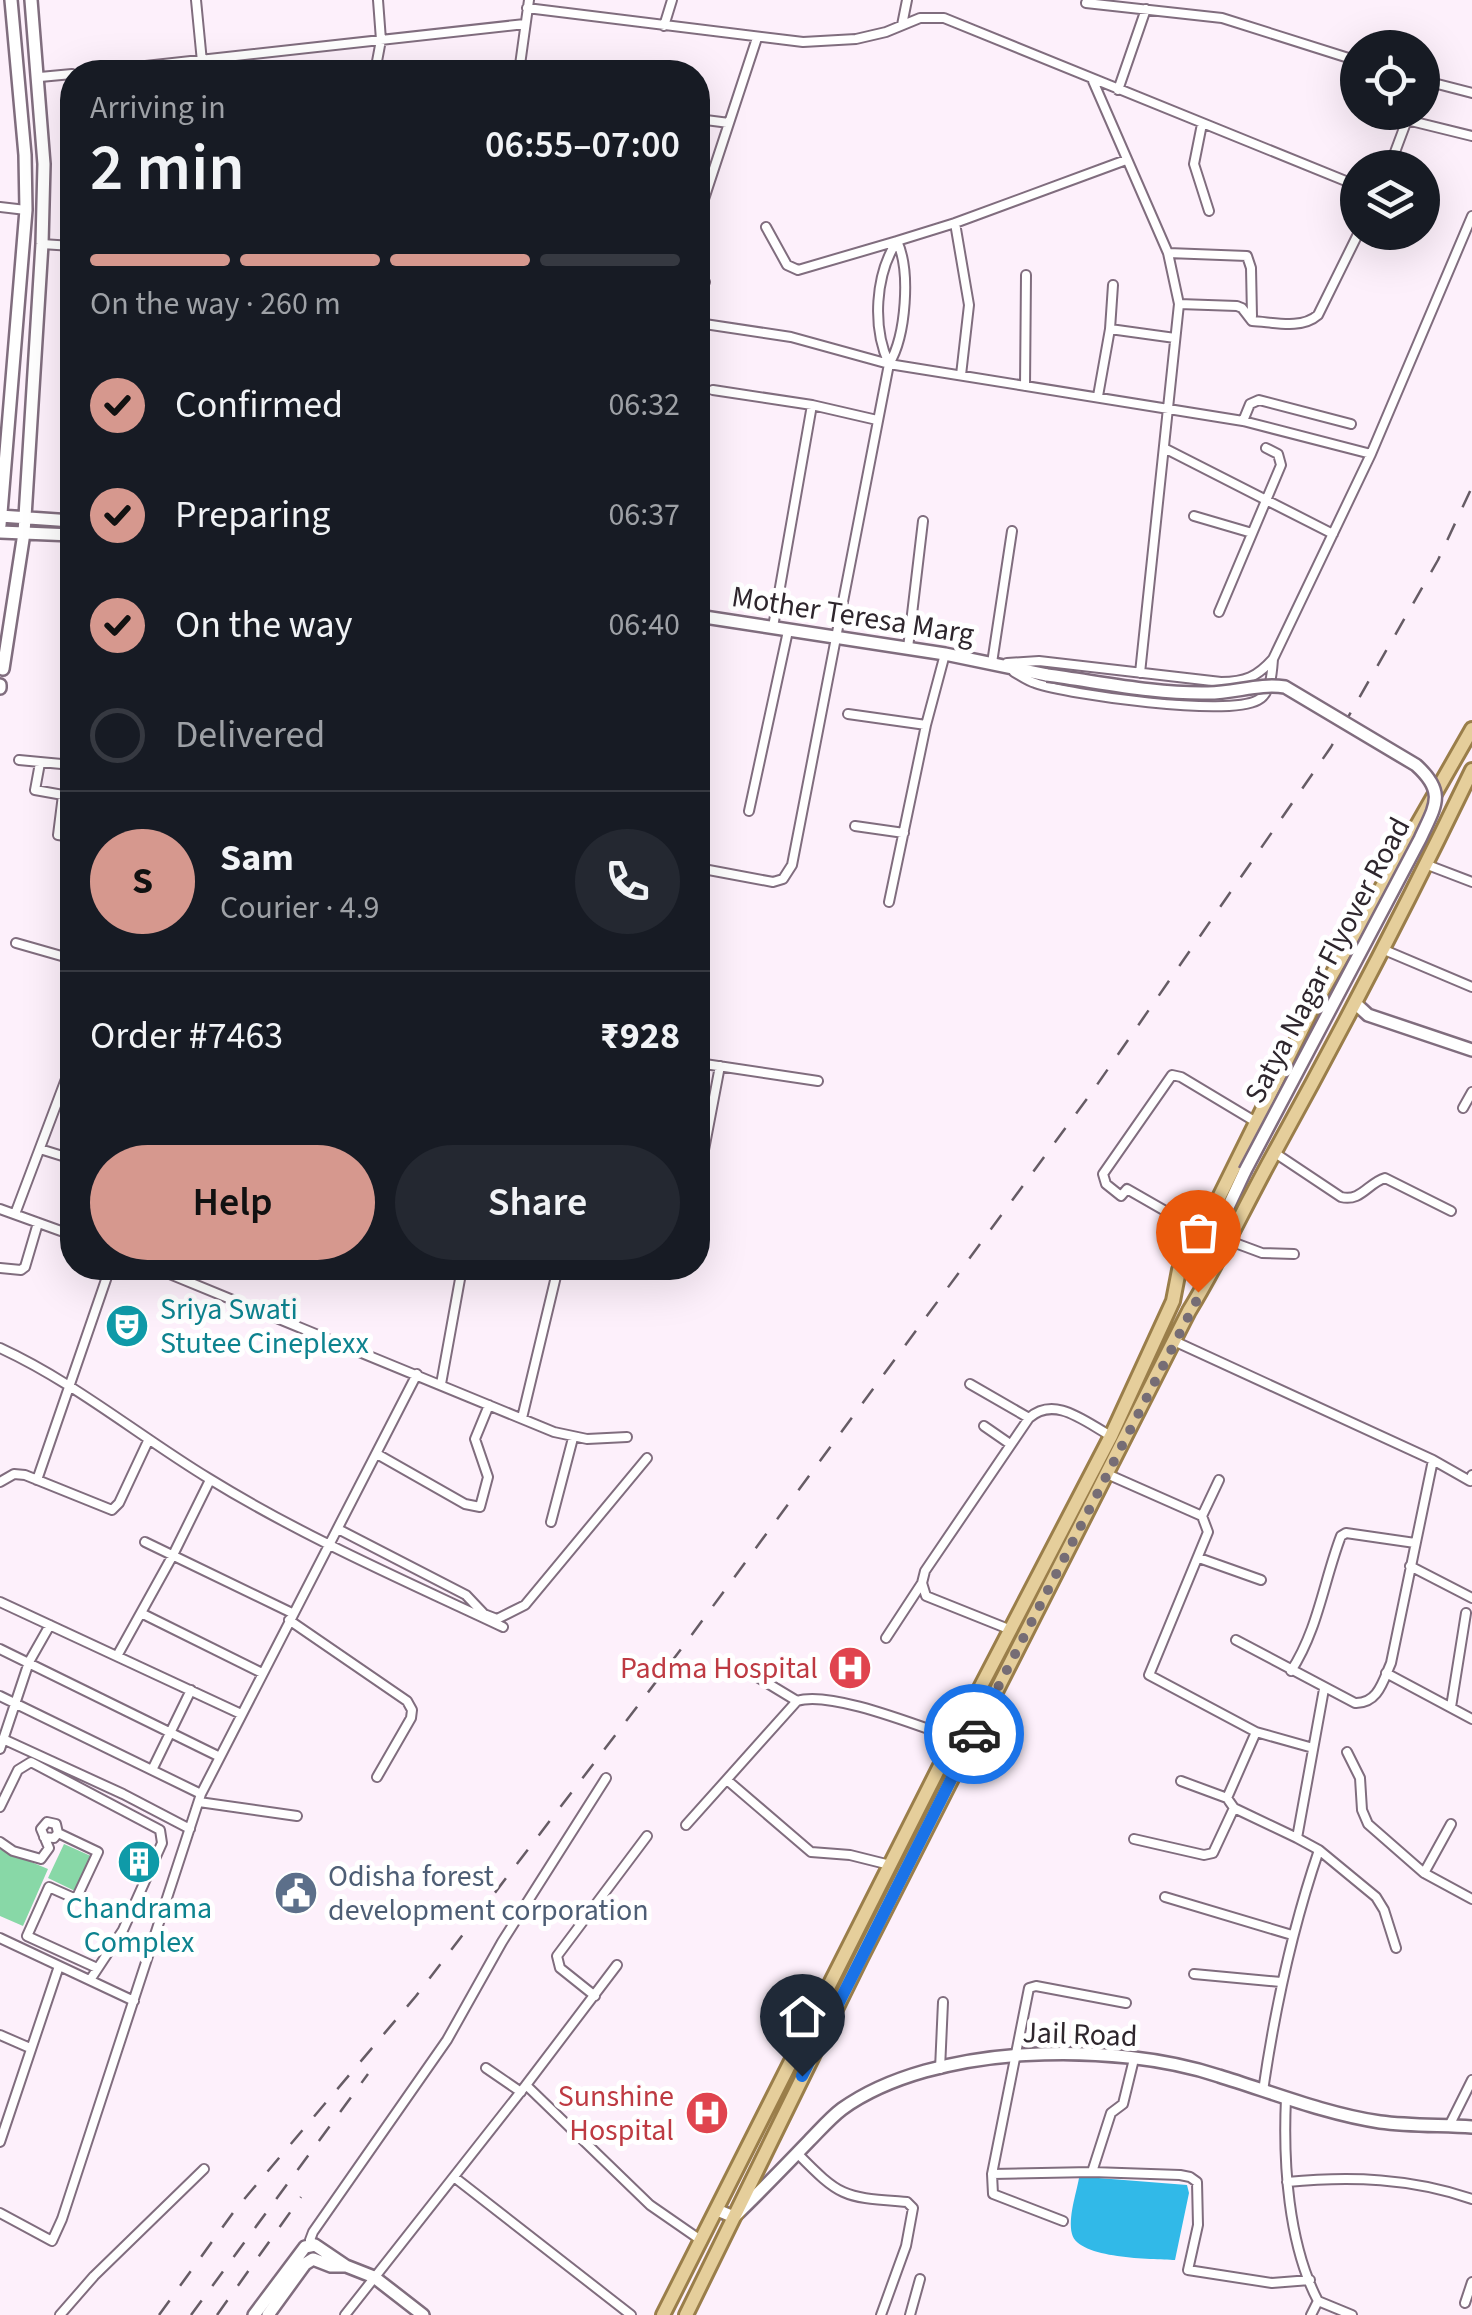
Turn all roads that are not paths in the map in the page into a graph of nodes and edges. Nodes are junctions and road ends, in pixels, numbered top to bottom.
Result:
1 (10, 0) edge
2 (31, 0) edge
3 (196, 0) edge
4 (378, 0) edge
5 (672, 0) edge
6 (908, 0) edge
7 (1086, 3) dead end
8 (528, 4) edge
9 (1111, 4) edge
10 (1146, 10) junction
11 (525, 24) junction
12 (902, 25) junction
13 (664, 26) junction
14 (757, 38) junction
15 (381, 40) junction
16 (1340, 55) edge
17 (202, 60) edge
18 (218, 60) edge
19 (377, 60) edge
20 (520, 60) edge
21 (60, 76) edge
22 (40, 78) junction
23 (1093, 81) junction
24 (1440, 85) edge
25 (1118, 90) junction
26 (1472, 93) edge
27 (710, 120) edge
28 (729, 122) junction
29 (1202, 124) junction
30 (1440, 126) edge
31 (1472, 136) edge
32 (1126, 160) junction
33 (1340, 179) edge
34 (710, 181) edge
35 (0, 207) edge
36 (26, 210) junction
37 (1209, 211) dead end
38 (1472, 216) edge
39 (955, 223) junction
40 (766, 227) dead end
41 (897, 240) junction
42 (42, 244) junction
43 (60, 245) edge
44 (1351, 250) edge
45 (1168, 252) junction
46 (1026, 275) dead end
47 (1113, 285) dead end
48 (1179, 304) junction
49 (1252, 321) junction
50 (710, 326) edge
51 (1110, 329) junction
52 (1175, 338) junction
53 (889, 364) junction
54 (961, 375) junction
55 (1026, 386) junction
56 (713, 390) dead end
57 (1098, 396) junction
58 (812, 405) junction
59 (1170, 408) junction
60 (877, 420) junction
61 (1242, 421) junction
62 (1351, 424) dead end
63 (1266, 448) dead end
64 (1166, 449) junction
65 (1371, 454) junction
66 (1266, 500) junction
67 (0, 516) edge
68 (1194, 516) dead end
69 (24, 517) junction
70 (60, 520) edge
71 (923, 521) dead end
72 (0, 528) edge
73 (1012, 532) dead end
74 (24, 533) junction
75 (1252, 533) junction
76 (60, 534) edge
77 (1333, 534) junction
78 (1219, 612) dead end
79 (710, 618) edge
80 (773, 627) junction
81 (788, 630) junction
82 (834, 638) junction
83 (908, 648) junction
84 (945, 654) junction
85 (1273, 658) junction
86 (996, 663) junction
87 (2, 669) edge
88 (1140, 673) junction
89 (1046, 674) joint
90 (0, 686) edge
91 (848, 714) dead end
92 (926, 725) junction
93 (1472, 729) edge
94 (19, 760) dead end
95 (40, 763) junction
96 (60, 765) edge
97 (1472, 770) edge
98 (60, 794) edge
99 (748, 811) dead end
100 (855, 826) dead end
101 (904, 833) junction
102 (1425, 864) junction
103 (710, 870) edge
104 (1472, 882) edge
105 (1384, 886) junction
106 (1408, 898) junction
107 (889, 902) dead end
108 (16, 943) dead end
109 (1382, 949) junction
110 (60, 956) edge
111 (1472, 986) edge
112 (1355, 1003) junction
113 (1472, 1050) edge
114 (710, 1065) edge
115 (720, 1066) junction
116 (818, 1081) dead end
117 (1472, 1092) edge
118 (60, 1095) edge
119 (1464, 1108) dead end
120 (710, 1118) edge
121 (1256, 1122) junction
122 (40, 1149) junction
123 (1275, 1152) junction
124 (60, 1155) edge
125 (0, 1208) edge
126 (1450, 1211) dead end
127 (15, 1214) junction
128 (38, 1223) junction
129 (60, 1231) edge
130 (1202, 1232) junction
131 (1227, 1240) junction
132 (1294, 1254) dead end
133 (1201, 1264) junction
134 (0, 1268) edge
135 (1180, 1270) junction
136 (106, 1280) edge
137 (185, 1280) edge
138 (460, 1280) edge
139 (555, 1280) edge
140 (1205, 1285) junction
141 (1174, 1341) junction
142 (0, 1348) edge
143 (417, 1374) junction
144 (441, 1384) junction
145 (970, 1384) dead end
146 (70, 1388) junction
147 (489, 1405) junction
148 (522, 1418) junction
149 (1028, 1418) junction
150 (984, 1426) dead end
151 (1110, 1436) junction
152 (627, 1437) dead end
153 (573, 1438) junction
154 (148, 1441) junction
155 (1010, 1444) junction
156 (377, 1454) junction
157 (647, 1458) dead end
158 (1433, 1460) junction
159 (1107, 1474) junction
160 (1471, 1479) edge
161 (37, 1480) junction
162 (210, 1480) junction
163 (1219, 1480) dead end
164 (0, 1482) edge
165 (1202, 1516) junction
166 (552, 1522) dead end
167 (338, 1529) junction
168 (145, 1542) dead end
169 (1414, 1543) junction
170 (328, 1544) junction
171 (174, 1556) junction
172 (1198, 1558) junction
173 (1410, 1566) junction
174 (1261, 1580) dead end
175 (922, 1583) junction
176 (1472, 1598) edge
177 (0, 1602) edge
178 (140, 1613) junction
179 (1466, 1614) dead end
180 (291, 1616) junction
181 (50, 1625) junction
182 (502, 1627) dead end
183 (1011, 1630) junction
184 (886, 1638) dead end
185 (1236, 1640) dead end
186 (0, 1649) edge
187 (117, 1656) junction
188 (29, 1662) junction
189 (744, 1669) dead end
190 (1291, 1670) junction
191 (262, 1673) junction
192 (1386, 1673) junction
193 (1324, 1688) junction
194 (191, 1690) junction
195 (0, 1696) edge
196 (797, 1701) junction
197 (16, 1704) junction
198 (1451, 1707) junction
199 (242, 1714) junction
200 (1472, 1718) edge
201 (1256, 1732) junction
202 (170, 1734) junction
203 (954, 1738) junction
204 (2, 1744) edge
205 (1313, 1748) junction
206 (1346, 1752) dead end
207 (220, 1757) junction
208 (152, 1770) junction
209 (377, 1777) dead end
210 (606, 1778) dead end
211 (726, 1780) junction
212 (1181, 1781) dead end
213 (200, 1798) junction
214 (1227, 1798) junction
215 (0, 1807) edge
216 (1234, 1808) junction
217 (297, 1816) dead end
218 (1451, 1824) dead end
219 (686, 1825) dead end
220 (190, 1829) junction
221 (58, 1832) junction
222 (647, 1836) dead end
223 (44, 1837) junction
224 (1297, 1838) junction
225 (1134, 1839) dead end
226 (0, 1842) edge
227 (1319, 1850) junction
228 (890, 1865) junction
229 (1424, 1873) junction
230 (1165, 1897) dead end
231 (1472, 1899) edge
232 (1292, 1935) junction
233 (0, 1938) edge
234 (1396, 1948) dead end
235 (58, 1966) junction
236 (617, 1966) dead end
237 (97, 1968) junction
238 (1194, 1974) dead end
239 (90, 1980) junction
240 (1280, 1982) junction
241 (595, 1996) junction
242 (134, 2001) junction
243 (943, 2002) dead end
244 (1126, 2004) dead end
245 (0, 2036) edge
246 (30, 2048) junction
247 (1015, 2055) junction
248 (1134, 2059) junction
249 (486, 2068) dead end
250 (940, 2068) junction
251 (1472, 2080) edge
252 (524, 2089) junction
253 (1264, 2092) junction
254 (1286, 2098) junction
255 (1449, 2126) junction
256 (1472, 2127) edge
257 (0, 2142) edge
258 (797, 2153) junction
259 (204, 2169) dead end
260 (1092, 2172) junction
261 (992, 2174) junction
262 (454, 2177) junction
263 (1287, 2182) junction
264 (1472, 2200) edge
265 (718, 2210) junction
266 (0, 2213) edge
267 (734, 2218) junction
268 (1063, 2221) dead end
269 (702, 2241) junction
270 (315, 2245) junction
271 (346, 2266) junction
272 (374, 2277) junction
273 (920, 2279) dead end
274 (1310, 2280) junction
275 (1472, 2282) edge
276 (1318, 2301) junction
277 (1464, 2303) dead end
278 (60, 2315) edge
279 (254, 2315) edge
280 (268, 2315) edge
281 (344, 2315) edge
282 (423, 2315) edge
283 (631, 2315) edge
284 (663, 2315) edge
285 (686, 2315) edge
286 (881, 2315) edge
287 (910, 2315) edge
288 (1311, 2315) edge
289 (1352, 2315) edge

1 - 36 street
2 - 22 street
3 - 17 street
4 - 15 street
5 - 13 street
6 - 12 street
7 - 9 street
8 - 11 street
8 - 13 street
9 - 10 street
10 - 16 street
10 - 25 street
11 - 15 street
11 - 20 street
12 - 14 street
12 - 23 street
13 - 14 street
14 - 28 street
15 - 18 street
15 - 19 street
21 - 22 street
22 - 42 street
23 - 25 street
23 - 32 street
24 - 26 street
25 - 29 street
27 - 28 street
28 - 34 street
29 - 33 street
29 - 37 street
30 - 31 street
32 - 39 street
32 - 45 street
35 - 36 street
36 - 67 street
38 - 65 street
39 - 41 street
39 - 54 street
40 - 41 street
41 - 53 street
41 - 53 street
42 - 43 street
42 - 69 street
44 - 49 street
45 - 48 street
45 - 49 street
46 - 55 street
47 - 51 street
48 - 49 street
48 - 52 street
50 - 53 street
51 - 52 street
51 - 57 street
52 - 59 street
53 - 54 street
53 - 60 street
54 - 55 street
55 - 57 street
56 - 58 street
57 - 59 street
58 - 60 street
58 - 80 street
59 - 61 street
59 - 64 street
60 - 82 street
61 - 62 street
61 - 65 street
63 - 66 street
64 - 66 street
64 - 88 street
65 - 77 street
66 - 75 street
66 - 77 street
67 - 69 street
67 - 72 street
68 - 75 street
69 - 70 street
69 - 74 street
71 - 83 street
72 - 74 street
73 - 86 street
74 - 76 street
74 - 87 street
75 - 78 street
77 - 85 street
79 - 80 street, Mother Teresa Marg
80 - 81 street, Mother Teresa Marg
81 - 82 street, Mother Teresa Marg
81 - 99 street
82 - 83 street, Mother Teresa Marg
82 - 103 street
83 - 84 street, Mother Teresa Marg
84 - 86 street, Mother Teresa Marg
84 - 92 street
85 - 86 street, Mother Teresa Marg
85 - 88 street, Mother Teresa Marg
86 - 88 street, Mother Teresa Marg
86 - 89 street, Mother Teresa Marg
87 - 90 street
89 - 133 street, Satya Nagar Flyover Road, bridge
91 - 92 street
92 - 101 street
93 - 105 main road
94 - 95 street
95 - 96 street
95 - 98 street
97 - 102 main road
100 - 101 street
101 - 107 street
102 - 104 street
102 - 106 main road
105 - 106 main road
105 - 121 main road
106 - 109 main road
108 - 110 street
109 - 111 street
109 - 112 main road
112 - 113 street
112 - 123 main road
114 - 115 street
115 - 116 street
115 - 120 street
117 - 119 street
118 - 122 street
121 - 130 main road
121 - 130 street
122 - 124 street
122 - 127 street
123 - 126 street
123 - 131 main road
125 - 127 street
127 - 128 street
128 - 129 street
128 - 134 street
130 - 135 main road
131 - 132 street
131 - 140 main road
133 - 135 main road
133 - 140 main road
135 - 140 main road
135 - 151 main road
136 - 146 street
137 - 143 street
138 - 144 street
139 - 148 street
140 - 141 main road
141 - 158 street
141 - 159 main road
142 - 146 street
143 - 144 street
143 - 156 street
144 - 147 street
145 - 149 street
146 - 154 street
146 - 161 street
147 - 148 street
147 - 156 street
148 - 153 street
149 - 151 street
149 - 155 street
150 - 155 street
151 - 183 main road
152 - 153 street
153 - 166 street
154 - 161 street
154 - 162 street
155 - 175 street
156 - 167 street
157 - 167 street
158 - 160 street
158 - 169 street
159 - 165 street
159 - 267 main road
161 - 164 street
162 - 170 street
162 - 171 street
163 - 165 street
165 - 172 street
167 - 170 street
168 - 171 street
169 - 173 street
169 - 190 street
170 - 180 street
170 - 182 street
171 - 178 street
171 - 180 street
172 - 174 street
172 - 201 street
173 - 176 street
173 - 192 street
175 - 183 street
175 - 184 street
177 - 181 street
178 - 187 street
178 - 191 street
179 - 198 street
180 - 191 street
180 - 209 street
181 - 187 street
181 - 188 street
183 - 203 main road
185 - 190 street
186 - 188 street
187 - 194 street
188 - 197 street
188 - 202 street
189 - 196 street
190 - 193 street
191 - 199 street
192 - 193 street
192 - 198 street
193 - 205 street
194 - 199 street
194 - 202 street
195 - 197 street
196 - 203 street
196 - 211 street
197 - 204 street
197 - 208 street
198 - 200 street
199 - 207 street
201 - 205 street
201 - 214 street
202 - 207 street
202 - 208 street
203 - 228 main road
204 - 220 street
205 - 224 street
206 - 229 street
207 - 213 street
208 - 213 street
210 - 270 street
211 - 219 street
211 - 228 street
212 - 214 street
213 - 217 street
213 - 220 street
214 - 216 street
215 - 237 street
216 - 224 street
216 - 225 street
218 - 229 street
220 - 242 street
221 - 223 street
221 - 223 street
221 - 237 street
222 - 241 street
223 - 226 street
224 - 227 street
227 - 232 street
227 - 234 street
228 - 265 main road
229 - 231 street
230 - 232 street
232 - 240 street
233 - 235 street
235 - 239 street
235 - 246 street
236 - 241 street
237 - 239 street
238 - 240 street
239 - 242 street
240 - 253 street
241 - 252 street
242 - 266 street
243 - 250 street
244 - 247 street
245 - 246 street
246 - 257 street
247 - 248 street, Jail Road
247 - 250 street, Jail Road
247 - 261 street
248 - 253 street, Jail Road
248 - 260 street
249 - 252 street
250 - 258 street, Jail Road
251 - 255 street
252 - 262 street
252 - 269 street
253 - 254 street, Jail Road
254 - 255 street, Jail Road
254 - 263 street
255 - 256 street, Jail Road
258 - 267 street, Jail Road
258 - 286 street
259 - 278 street
260 - 261 street
260 - 274 street
261 - 268 street
262 - 272 street
262 - 283 street
263 - 264 street
263 - 274 street
265 - 267 street
265 - 269 main road
267 - 285 main road
269 - 284 main road
270 - 271 street
270 - 279 street
271 - 272 street
271 - 280 street
272 - 281 street
272 - 282 street
273 - 287 street
274 - 276 street
275 - 277 street
276 - 288 street
276 - 289 street

